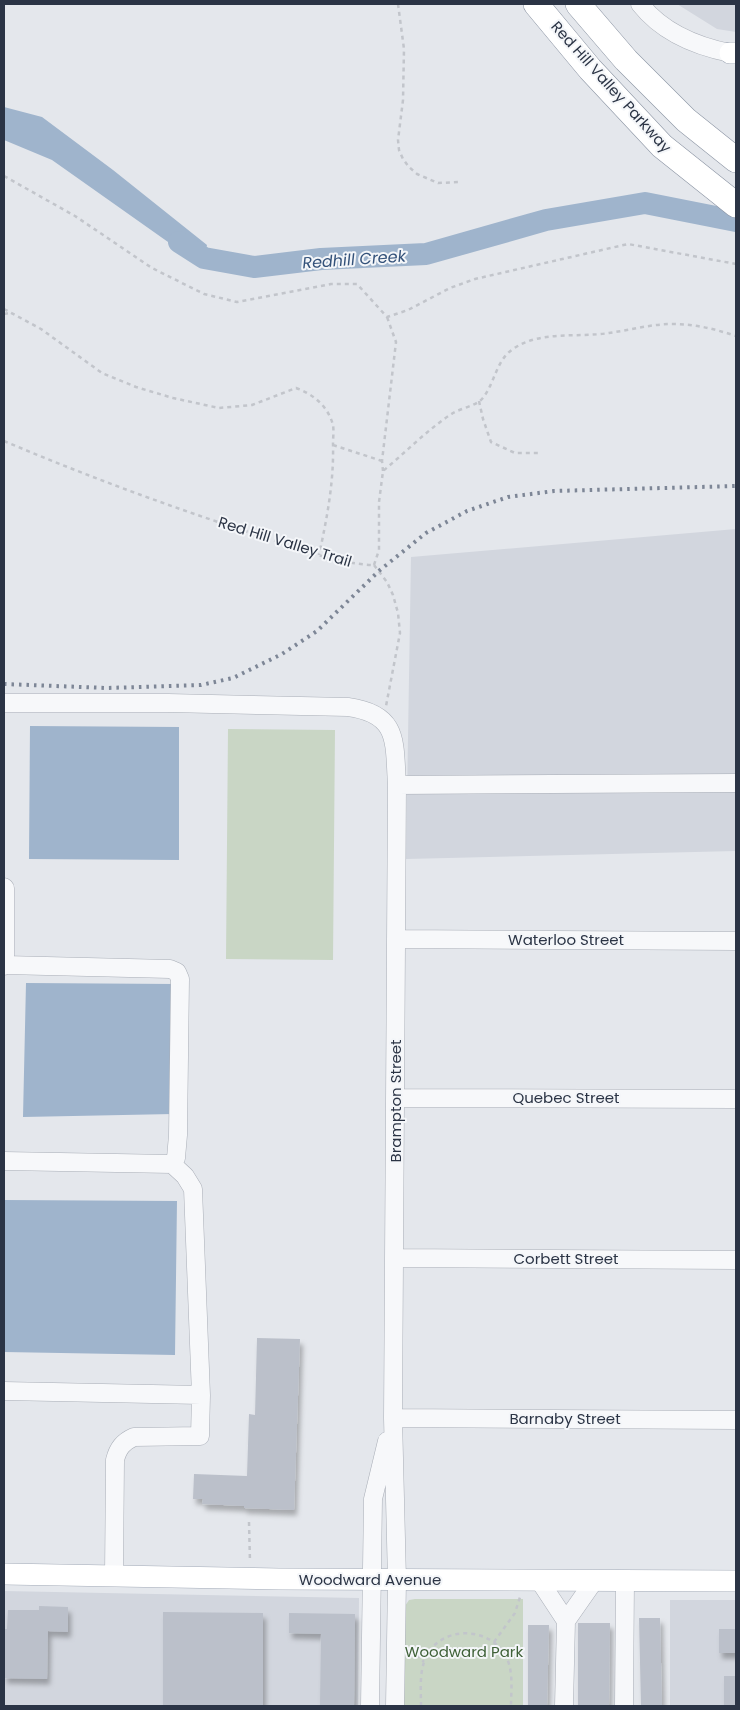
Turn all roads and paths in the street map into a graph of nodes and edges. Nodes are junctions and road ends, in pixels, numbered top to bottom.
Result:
1 (398, 4) edge
2 (536, 4) edge
3 (578, 4) edge
4 (640, 4) edge
5 (733, 53) edge
6 (736, 160) edge
7 (4, 176) edge
8 (460, 182) dead end
9 (736, 205) edge
10 (736, 264) edge
11 (4, 309) edge
12 (11, 313) junction
13 (4, 314) edge
14 (388, 317) junction
15 (736, 336) edge
16 (479, 401) junction
17 (4, 442) edge
18 (333, 445) junction
19 (539, 453) dead end
20 (382, 461) junction
21 (383, 472) junction
22 (318, 555) junction
23 (374, 565) junction
24 (4, 703) edge
25 (383, 721) junction
26 (736, 784) edge
27 (397, 785) junction
28 (4, 887) edge
29 (396, 939) junction
30 (736, 941) edge
31 (4, 966) edge
32 (396, 1098) junction
33 (736, 1099) edge
34 (4, 1161) edge
35 (172, 1164) junction
36 (395, 1258) junction
37 (736, 1260) edge
38 (4, 1391) edge
39 (201, 1395) junction
40 (393, 1418) junction
41 (736, 1420) edge
42 (249, 1522) dead end
43 (4, 1574) edge
44 (114, 1576) junction
45 (250, 1579) junction
46 (372, 1580) junction
47 (397, 1580) junction
48 (531, 1580) junction
49 (594, 1580) junction
50 (625, 1581) junction
51 (736, 1581) edge
52 (566, 1621) junction
53 (494, 1642) junction
54 (370, 1706) edge
55 (396, 1706) edge
56 (421, 1706) edge
57 (511, 1706) edge
58 (564, 1706) edge
59 (624, 1706) edge

1 - 8 path
2 - 9 highway, Red Hill Valley Parkway
3 - 6 highway, Red Hill Valley Parkway
4 - 5 street
7 - 14 path
10 - 14 path
11 - 12 path
12 - 13 path
12 - 18 path
14 - 20 path
15 - 16 path
16 - 19 path
16 - 21 path
17 - 22 path, Red Hill Valley Trail
18 - 20 path
18 - 22 path
20 - 21 path
21 - 23 path
22 - 23 path, Red Hill Valley Trail
23 - 25 path
24 - 25 street
25 - 27 street, Brampton Street
26 - 27 street
27 - 29 street, Brampton Street
28 - 31 street
29 - 30 street, Waterloo Street
29 - 32 street, Brampton Street
31 - 35 street
32 - 33 street, Quebec Street
32 - 36 street, Brampton Street
34 - 35 street
35 - 39 street
36 - 37 street, Corbett Street
36 - 40 street, Brampton Street
38 - 39 street
39 - 44 street
40 - 41 street, Barnaby Street
40 - 46 street, Brampton Street
40 - 47 street, Brampton Street
42 - 45 path
43 - 44 main road, Woodward Avenue
44 - 45 main road, Woodward Avenue
45 - 46 main road, Woodward Avenue
46 - 47 main road, Woodward Avenue
46 - 54 street, Brampton Street
47 - 48 main road, Woodward Avenue
47 - 55 street, Brampton Street
48 - 49 main road, Woodward Avenue
48 - 52 street
48 - 53 path
49 - 50 main road, Woodward Avenue
49 - 52 street
50 - 51 main road, Woodward Avenue
50 - 59 street
52 - 58 street
53 - 56 path
53 - 57 path

